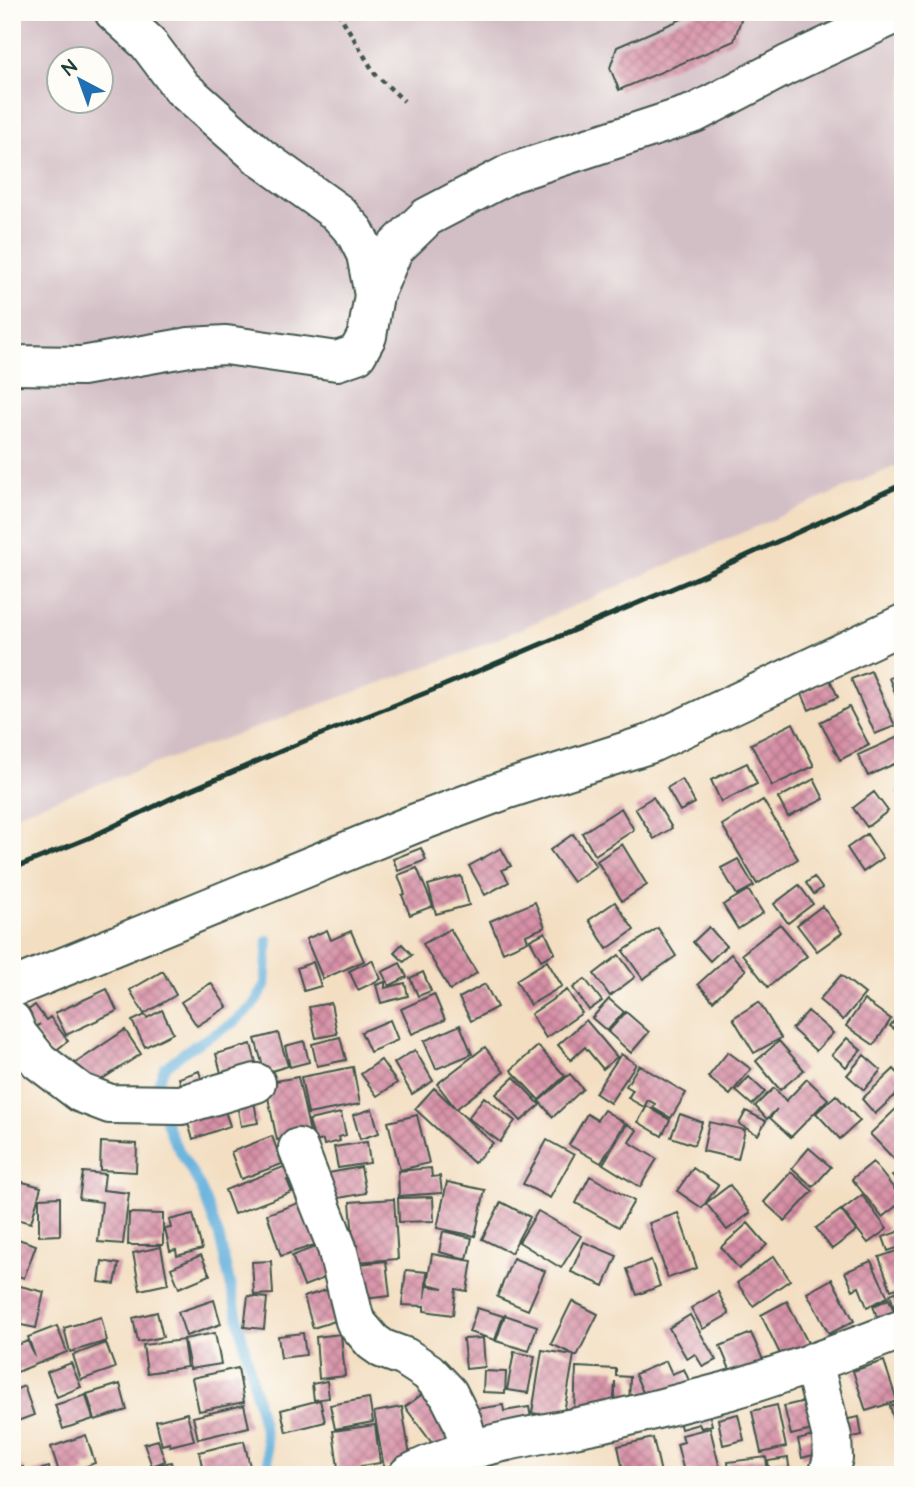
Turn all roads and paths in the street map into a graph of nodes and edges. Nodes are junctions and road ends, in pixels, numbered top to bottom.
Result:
1 (114, 12) edge
2 (338, 12) edge
3 (892, 13) edge
4 (404, 101) dead end
5 (373, 295) junction
6 (12, 365) edge
7 (903, 624) edge
8 (12, 988) edge
9 (12, 1021) edge
10 (256, 1083) dead end
11 (298, 1148) dead end
12 (903, 1329) edge
13 (813, 1362) junction
14 (470, 1450) junction
15 (408, 1475) edge
16 (828, 1475) edge

1 - 5 street
2 - 4 path
3 - 5 street
5 - 6 street
7 - 8 street
9 - 10 street
11 - 14 street
12 - 13 street
13 - 14 street
13 - 16 street
14 - 15 street

